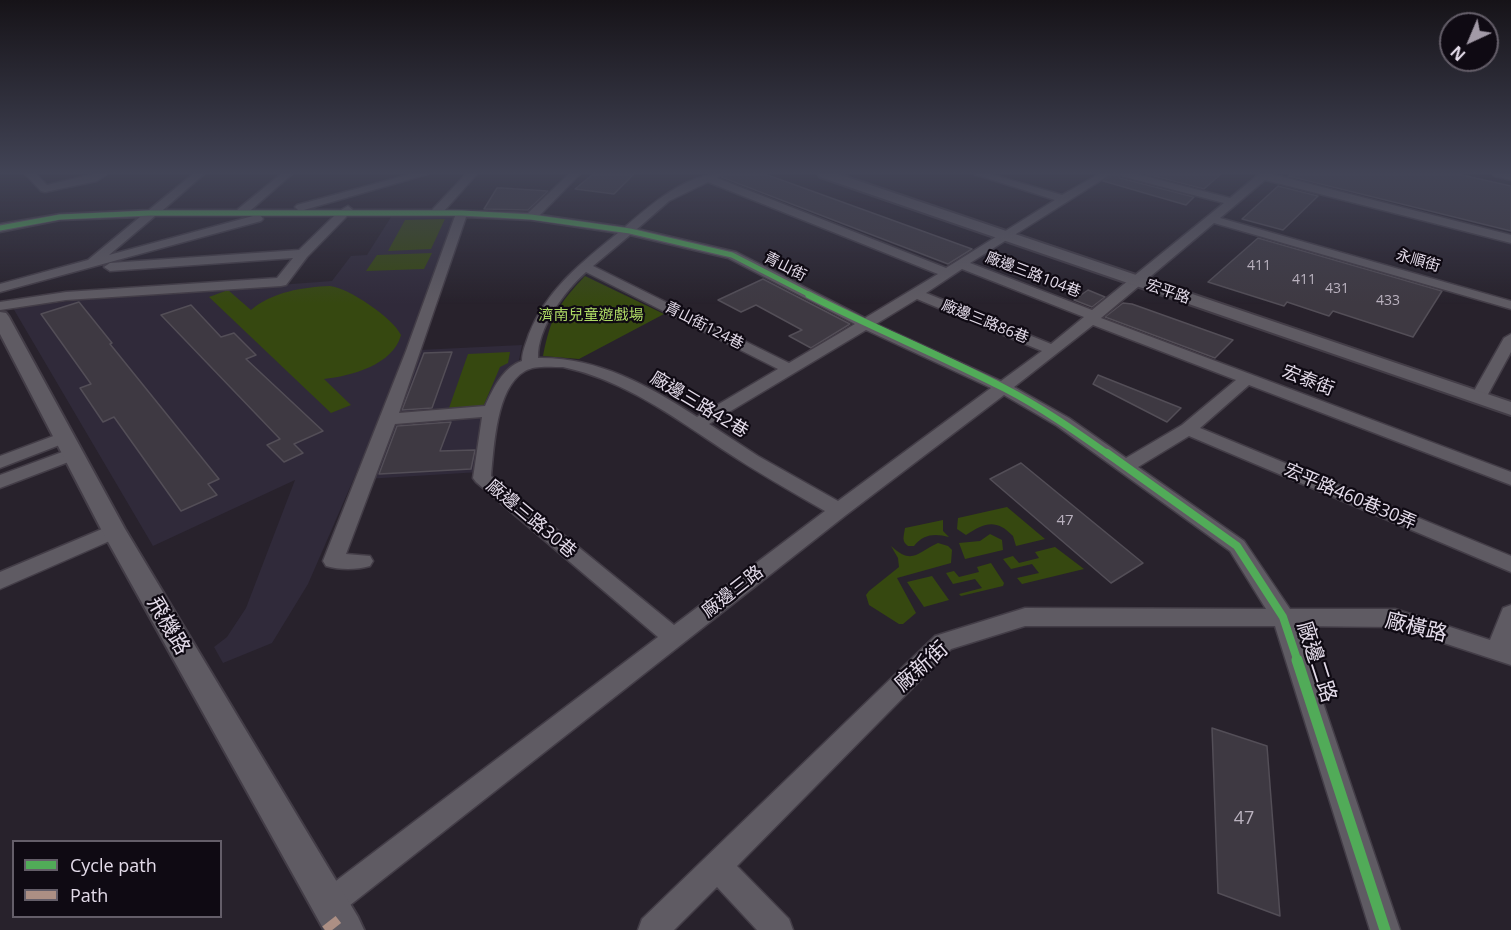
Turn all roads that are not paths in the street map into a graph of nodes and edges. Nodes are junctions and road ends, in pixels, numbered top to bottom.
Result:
1 (58, 217) edge
2 (145, 217) edge
3 (261, 217) edge
4 (340, 217) edge
5 (460, 217) edge
6 (523, 217) edge
7 (641, 217) edge
8 (813, 217) edge
9 (960, 217) edge
10 (966, 217) edge
11 (1034, 217) edge
12 (1428, 217) edge
13 (531, 218) joint
14 (1212, 219) joint
15 (0, 228) edge
16 (625, 230) junction
17 (1009, 233) junction
18 (1511, 239) edge
19 (303, 254) junction
20 (89, 264) junction
21 (961, 264) junction
22 (585, 267) junction
23 (72, 269) junction
24 (948, 273) junction
25 (1140, 278) junction
26 (0, 288) edge
27 (916, 294) junction
28 (1511, 305) edge
29 (0, 306) edge
30 (0, 317) edge
31 (1092, 317) junction
32 (865, 324) junction
33 (1511, 338) edge
34 (1053, 350) junction
35 (530, 364) junction
36 (790, 369) junction
37 (1248, 378) junction
38 (1004, 388) junction
39 (1481, 394) junction
40 (1511, 399) edge
41 (1511, 409) edge
42 (491, 411) junction
43 (388, 419) junction
44 (697, 424) junction
45 (1188, 429) junction
46 (69, 446) junction
47 (0, 462) edge
48 (1126, 466) junction
49 (1511, 479) edge
50 (0, 483) edge
51 (839, 510) junction
52 (114, 531) junction
53 (363, 561) dead end
54 (1511, 564) edge
55 (0, 581) edge
56 (1511, 614) edge
57 (1283, 617) junction
58 (674, 638) junction
59 (1504, 653) edge
60 (717, 866) junction
61 (335, 920) edge
62 (653, 930) edge
63 (778, 930) edge
64 (1385, 930) edge

1 - 15 street, 青山街
2 - 20 street
3 - 20 street
4 - 19 street
5 - 43 street
6 - 13 street, 青山街
7 - 16 street
8 - 24 street
9 - 17 street, 宏平路
10 - 17 street, 宏平路
11 - 17 street
12 - 18 street
13 - 16 street, 青山街
14 - 25 street, 廠邊三路
14 - 28 street, 永順街
16 - 22 street
16 - 32 street, 青山街
17 - 21 street
17 - 25 street, 宏平路
19 - 23 street
19 - 29 street
20 - 23 street
21 - 24 street
21 - 31 street, 廠邊三路104巷
22 - 35 street
22 - 36 street, 青山街124巷
23 - 26 street
24 - 27 street
25 - 31 street, 廠邊三路
25 - 39 street, 宏平路
27 - 32 street
27 - 34 street, 廠邊三路86巷
30 - 46 street, 飛機路
31 - 34 street, 廠邊三路
31 - 37 street, 宏泰街
32 - 36 street
32 - 38 street, 青山街
33 - 39 street
34 - 38 street, 廠邊三路
35 - 42 street, 廠邊三路30巷
35 - 44 street, 廠邊三路42巷
36 - 44 street
37 - 45 street
37 - 49 street, 宏泰街
38 - 48 street, 廠邊二路
38 - 51 street, 廠邊三路
39 - 40 street, 宏平路
39 - 41 street, 宏平路
42 - 43 street
42 - 58 street, 廠邊三路30巷
43 - 53 street
44 - 51 street, 廠邊三路42巷
45 - 48 street
45 - 54 street, 宏平路460巷30弄
46 - 47 street
46 - 50 street
46 - 52 street, 飛機路
48 - 57 street, 廠邊二路
51 - 58 street, 廠邊三路
52 - 55 street
52 - 61 street, 飛機路
56 - 59 street
57 - 59 street, 廠橫路
57 - 60 street, 廠新街
57 - 64 street, 廠邊二路
58 - 61 street, 廠邊三路
60 - 62 street, 廠新街
60 - 63 street

